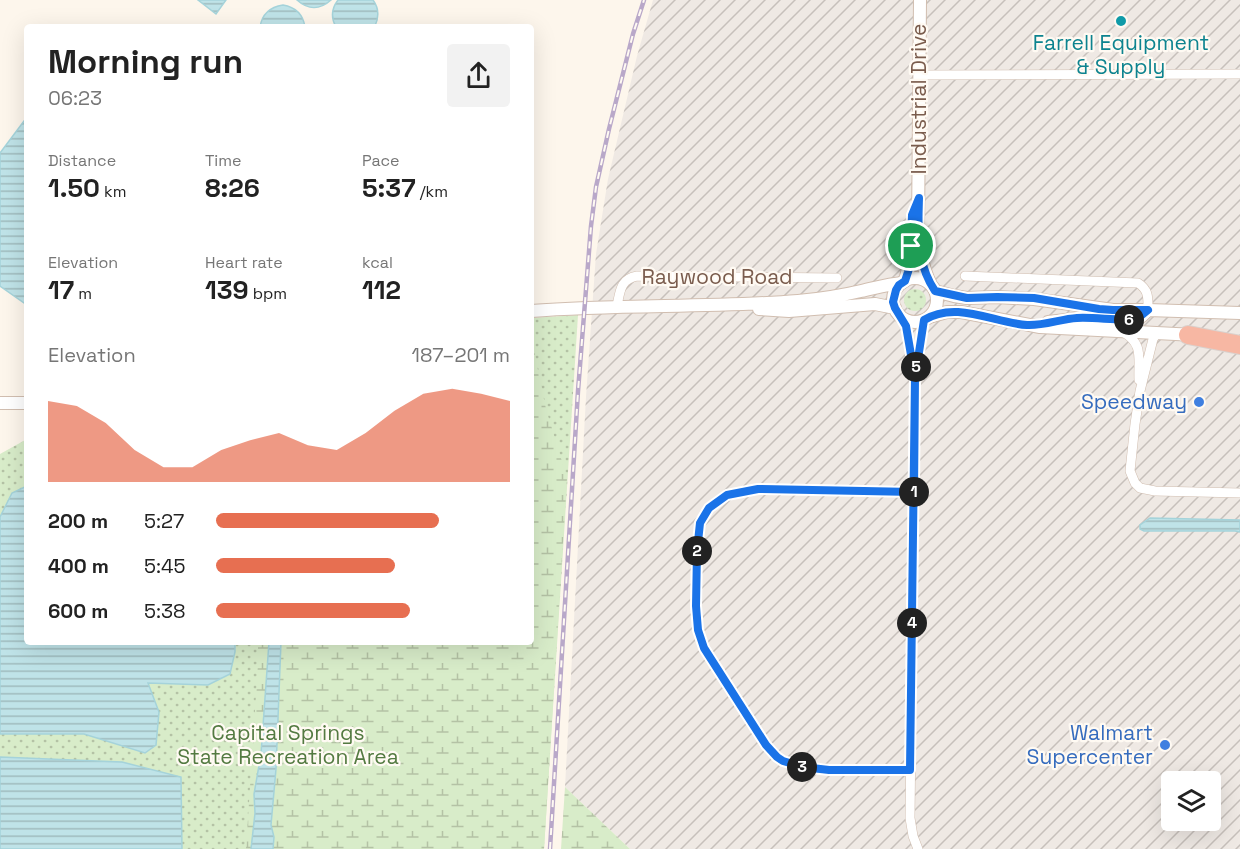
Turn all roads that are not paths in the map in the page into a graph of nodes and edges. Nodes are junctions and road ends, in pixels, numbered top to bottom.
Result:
1 (920, 0) edge
2 (1240, 74) edge
3 (919, 75) junction
4 (919, 198) junction
5 (965, 276) dead end
6 (837, 278) dead end
7 (903, 282) junction
8 (933, 288) junction
9 (729, 305) junction
10 (617, 306) junction
11 (1148, 310) junction
12 (534, 311) edge
13 (896, 311) junction
14 (1240, 313) edge
15 (926, 318) junction
16 (1029, 325) junction
17 (1122, 331) junction
18 (1157, 333) junction
19 (1188, 335) junction
20 (1240, 338) edge
21 (1240, 345) edge
22 (915, 378) junction
23 (1140, 391) junction
24 (0, 403) edge
25 (24, 403) edge
26 (914, 492) junction
27 (1240, 493) edge
28 (910, 770) junction
29 (918, 849) edge

1 - 3 street, Industrial Drive
2 - 3 street
3 - 4 street, Industrial Drive
4 - 7 street, Industrial Drive
4 - 8 street, Industrial Drive
5 - 11 street
6 - 10 street, Raywood Road
7 - 8 street
7 - 9 street
7 - 13 street
8 - 11 street
8 - 15 street
9 - 10 street
9 - 13 street
10 - 12 street
11 - 14 street
11 - 16 street
13 - 15 street
13 - 22 street
15 - 16 street
15 - 22 street
16 - 17 street
17 - 18 street
17 - 23 street
18 - 19 street
18 - 23 street
19 - 20 street
19 - 21 highway
22 - 26 street
23 - 27 street
24 - 25 street
26 - 28 street
26 - 28 street
28 - 29 street

